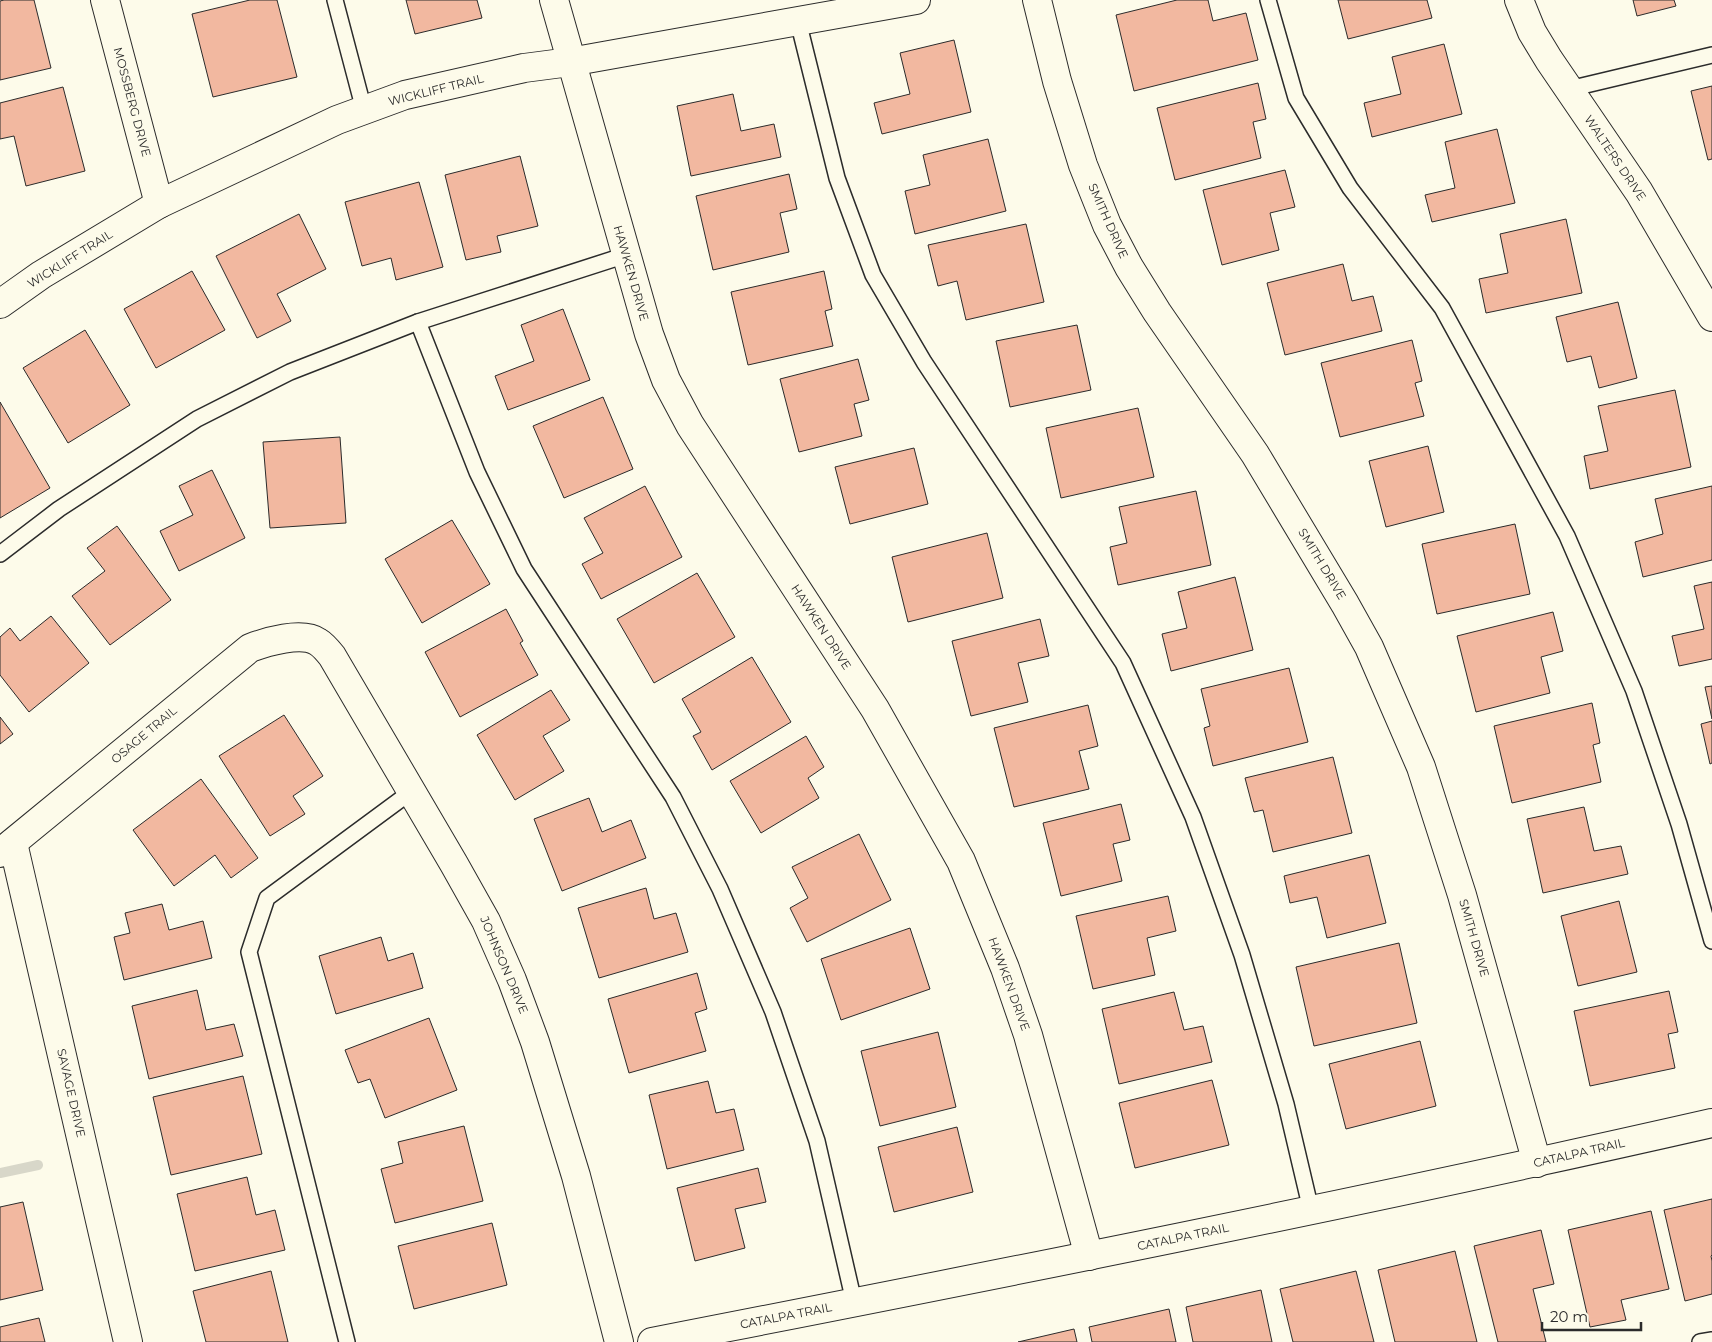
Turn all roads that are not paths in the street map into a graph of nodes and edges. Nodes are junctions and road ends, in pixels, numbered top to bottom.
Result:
1 (104, 0) edge
2 (335, 0) edge
3 (554, 0) edge
4 (916, 0) edge
5 (1036, 0) edge
6 (1268, 0) edge
7 (1519, 0) edge
8 (798, 21) junction
9 (1712, 55) edge
10 (570, 62) junction
11 (1568, 89) junction
12 (364, 110) junction
13 (159, 204) junction
14 (626, 256) junction
15 (0, 304) edge
16 (1712, 317) edge
17 (418, 322) junction
18 (0, 554) edge
19 (298, 637) joint
20 (412, 791) junction
21 (6, 848) edge
22 (1712, 941) edge
23 (1712, 1123) edge
24 (1537, 1163) junction
25 (1311, 1210) junction
26 (1089, 1256) junction
27 (854, 1302) junction
28 (1712, 1340) edge
29 (128, 1342) edge
30 (347, 1342) edge
31 (619, 1342) edge
32 (652, 1342) edge
33 (1700, 1342) edge

1 - 13 street, MOSSBERG DRIVE
2 - 12 lane
3 - 10 street, HAWKEN DRIVE
4 - 8 street, WICKLIFF TRAIL
5 - 24 street, SMITH DRIVE
6 - 22 lane
7 - 11 street, WALTERS DRIVE
8 - 10 street, WICKLIFF TRAIL
8 - 25 lane
9 - 11 lane
10 - 12 street, WICKLIFF TRAIL
10 - 14 street, HAWKEN DRIVE
11 - 16 street, WALTERS DRIVE
12 - 13 street, WICKLIFF TRAIL
13 - 15 street, WICKLIFF TRAIL
14 - 17 lane
14 - 26 street, HAWKEN DRIVE
17 - 18 lane
17 - 27 lane
19 - 20 street, JOHNSON DRIVE
19 - 21 street, OSAGE TRAIL
20 - 30 lane
20 - 31 street, JOHNSON DRIVE
21 - 29 street, SAVAGE DRIVE
23 - 24 street, CATALPA TRAIL
24 - 25 street, CATALPA TRAIL
25 - 26 street, CATALPA TRAIL
26 - 27 street, CATALPA TRAIL
27 - 32 street, CATALPA TRAIL
28 - 33 lane

